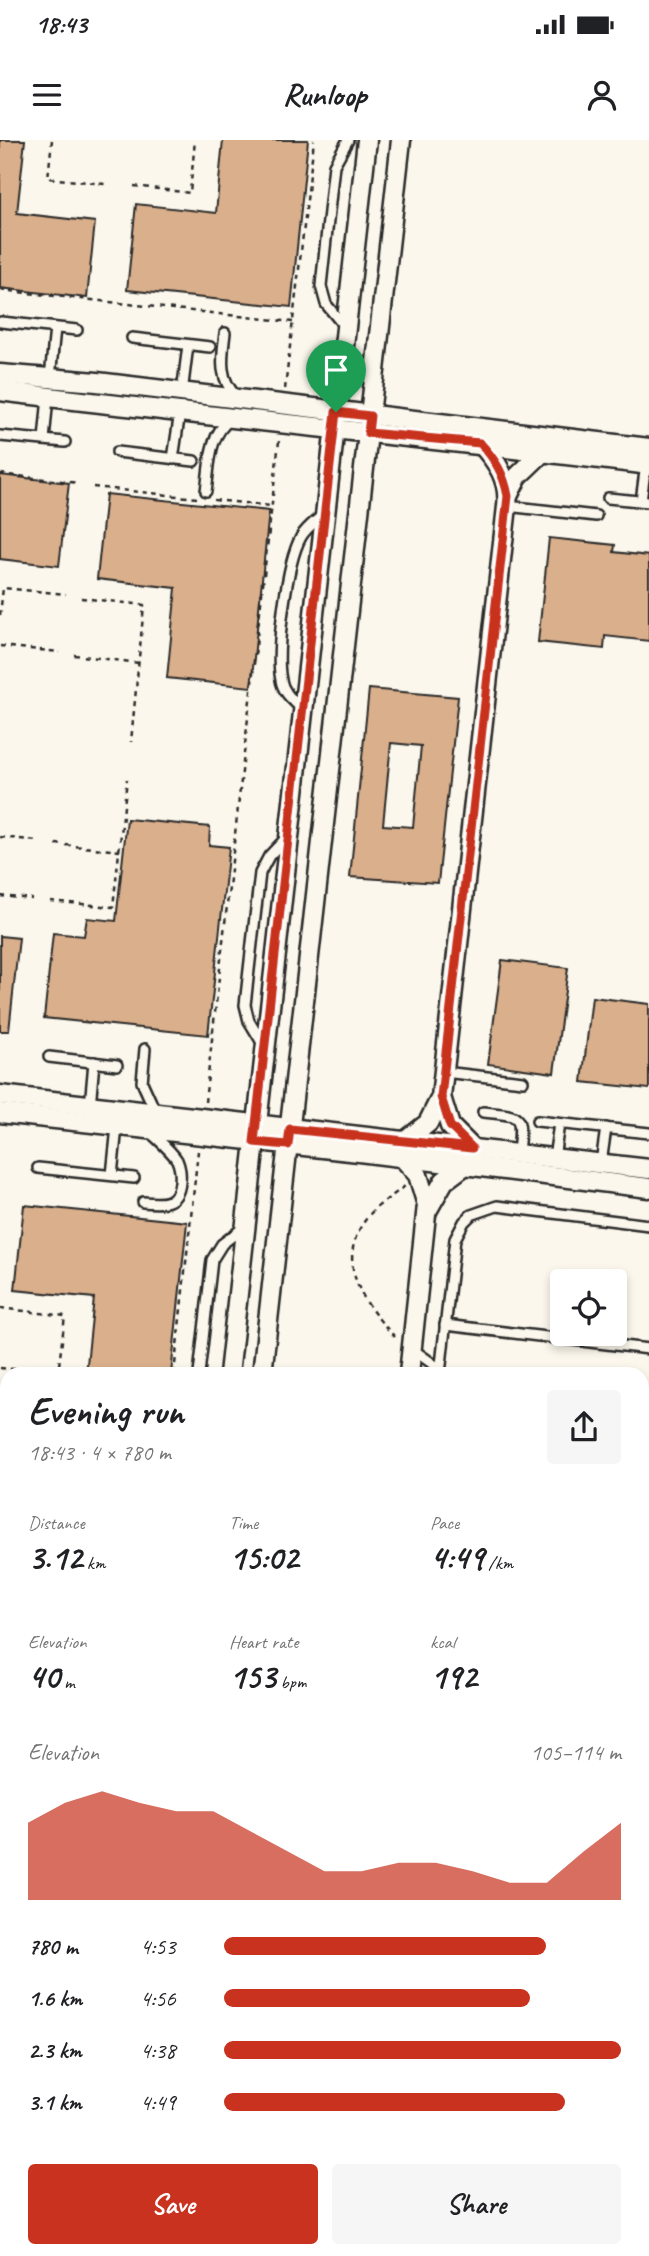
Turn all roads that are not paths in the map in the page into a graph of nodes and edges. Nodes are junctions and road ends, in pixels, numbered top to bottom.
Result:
1 (348, 140) edge
2 (367, 140) edge
3 (401, 140) edge
4 (1, 322) edge
5 (55, 328) junction
6 (345, 328) junction
7 (77, 330) dead end
8 (225, 333) dead end
9 (132, 338) dead end
10 (188, 345) junction
11 (210, 347) dead end
12 (0, 373) edge
13 (50, 378) junction
14 (0, 391) edge
15 (182, 393) junction
16 (48, 397) junction
17 (237, 409) junction
18 (180, 412) junction
19 (335, 421) junction
20 (369, 425) junction
21 (0, 436) edge
22 (44, 440) junction
23 (65, 442) dead end
24 (480, 443) junction
25 (544, 451) junction
26 (117, 452) dead end
27 (173, 459) junction
28 (648, 459) edge
29 (194, 461) dead end
30 (206, 491) dead end
31 (608, 498) dead end
32 (507, 501) junction
33 (645, 502) edge
34 (325, 513) junction
35 (596, 516) dead end
36 (303, 710) junction
37 (288, 836) junction
38 (265, 1046) junction
39 (145, 1049) dead end
40 (49, 1057) dead end
41 (94, 1062) junction
42 (117, 1065) dead end
43 (444, 1072) junction
44 (523, 1081) dead end
45 (0, 1096) edge
46 (441, 1097) junction
47 (90, 1106) junction
48 (483, 1112) dead end
49 (0, 1113) edge
50 (537, 1121) dead end
51 (152, 1122) junction
52 (559, 1124) junction
53 (117, 1127) junction
54 (606, 1128) junction
55 (649, 1133) edge
56 (255, 1134) junction
57 (289, 1137) junction
58 (472, 1148) junction
59 (404, 1151) junction
60 (518, 1153) junction
61 (554, 1158) junction
62 (601, 1163) junction
63 (464, 1166) junction
64 (38, 1168) dead end
65 (649, 1169) edge
66 (112, 1175) junction
67 (134, 1178) dead end
68 (649, 1188) edge
69 (143, 1202) dead end
70 (426, 1215) junction
71 (649, 1225) edge
72 (245, 1227) junction
73 (445, 1325) junction
74 (649, 1349) edge
75 (412, 1352) junction
76 (200, 1367) edge
77 (230, 1367) edge
78 (263, 1367) edge
79 (410, 1367) edge
80 (434, 1367) edge
81 (440, 1367) edge

1 - 6 lane
2 - 6 street
3 - 20 street
4 - 5 lane
5 - 7 lane
5 - 13 lane
6 - 19 street
8 - 17 lane
9 - 10 lane
10 - 11 lane
10 - 15 lane
12 - 13 street
13 - 15 street
14 - 16 street
15 - 17 street
16 - 18 street
16 - 22 lane
17 - 18 street
17 - 19 street
17 - 30 lane
18 - 27 lane
19 - 20 street
19 - 34 street
20 - 24 street
20 - 28 street
20 - 57 street
21 - 22 lane
22 - 23 lane
24 - 25 street
24 - 32 street
25 - 28 street
25 - 32 street
26 - 27 lane
27 - 29 lane
28 - 33 lane
31 - 33 lane
32 - 35 lane
32 - 43 street
34 - 36 street
34 - 36 lane
36 - 37 street
37 - 38 street
37 - 38 lane
38 - 56 street
39 - 51 lane
40 - 41 lane
41 - 42 lane
41 - 47 lane
43 - 44 lane
43 - 46 street
45 - 47 street
46 - 58 street
46 - 59 street
47 - 51 street
48 - 60 lane
49 - 53 street
50 - 52 lane
51 - 53 street
51 - 56 street
51 - 69 lane
52 - 54 lane
52 - 61 lane
53 - 66 lane
54 - 55 lane
54 - 62 lane
56 - 57 street
56 - 72 street
57 - 59 street
57 - 78 street
58 - 59 street
58 - 60 street
59 - 63 street
59 - 70 street
60 - 61 street
61 - 62 street
62 - 65 street
63 - 68 street
63 - 70 street
64 - 66 lane
66 - 67 lane
70 - 75 street
71 - 73 lane
72 - 76 lane
72 - 77 street
73 - 74 lane
73 - 81 lane
75 - 79 street
75 - 80 lane

